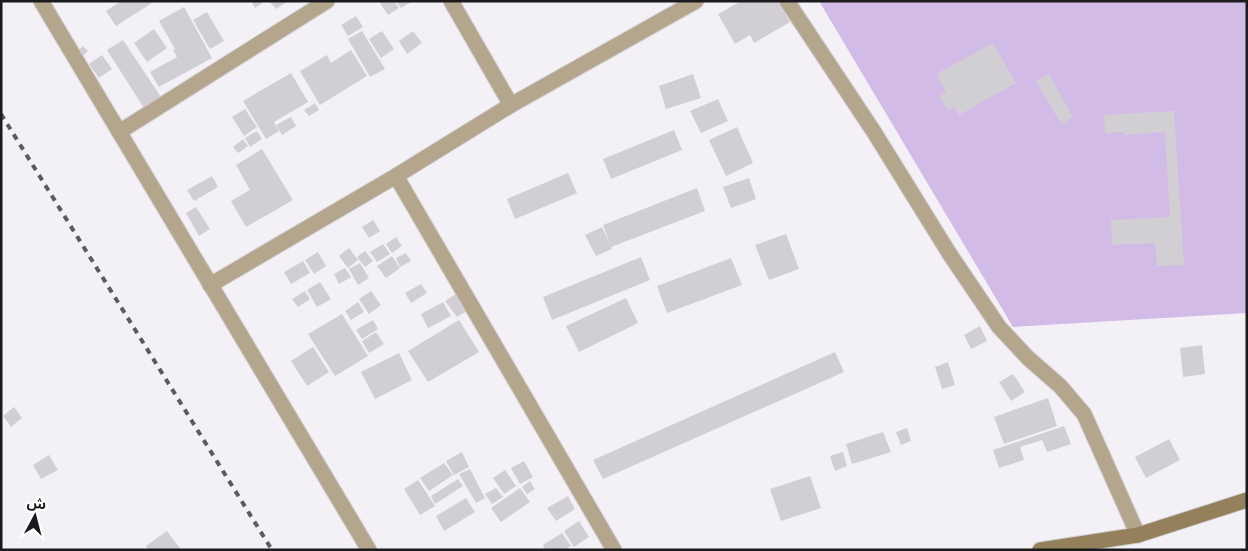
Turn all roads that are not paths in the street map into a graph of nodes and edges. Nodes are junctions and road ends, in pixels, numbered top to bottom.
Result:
1 (41, 1) edge
2 (327, 1) edge
3 (451, 1) edge
4 (696, 1) edge
5 (787, 1) edge
6 (511, 105) junction
7 (119, 132) junction
8 (396, 176) junction
9 (210, 285) junction
10 (1247, 500) edge
11 (1138, 534) junction
12 (368, 550) edge
13 (614, 550) edge
14 (1040, 550) edge

1 - 7 street
2 - 7 street
3 - 6 street
4 - 6 street
5 - 11 street
6 - 8 street
7 - 9 street
8 - 9 street
8 - 13 street
9 - 12 street
10 - 11 street
11 - 14 street

